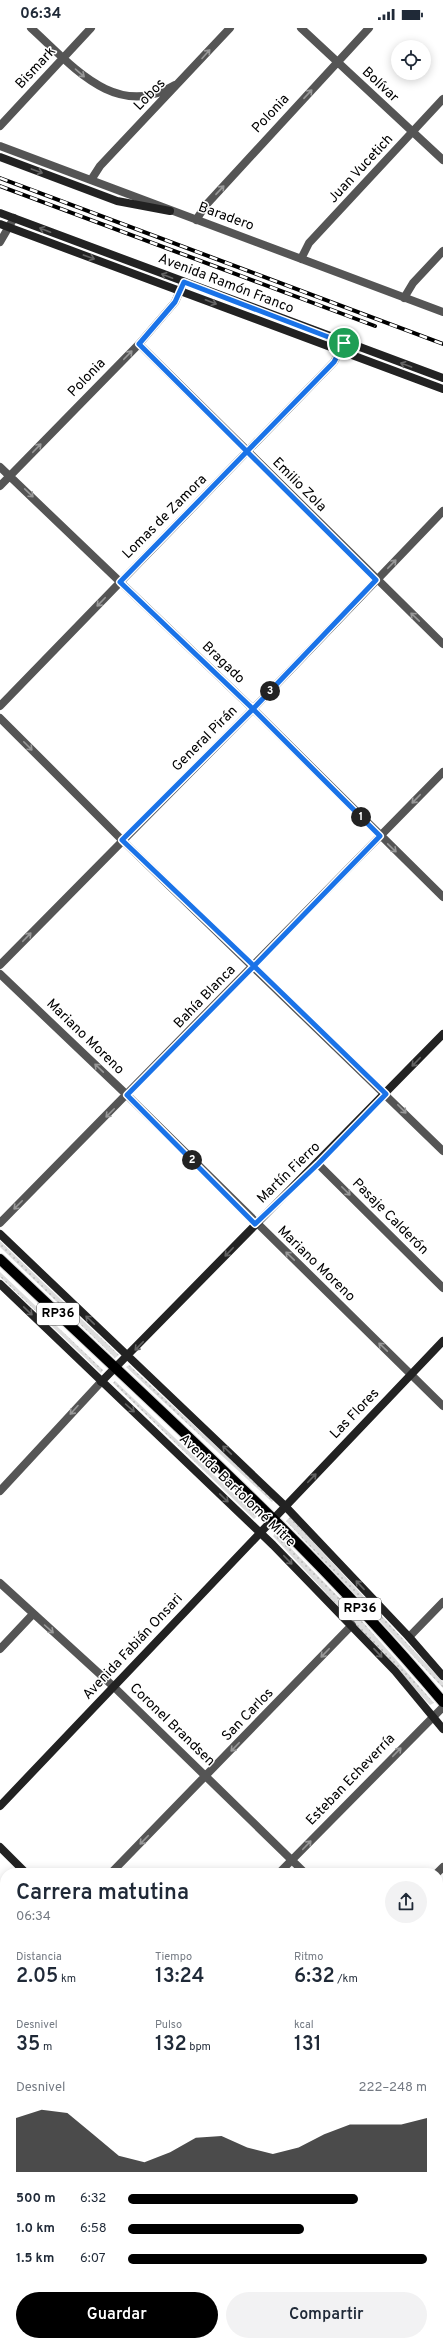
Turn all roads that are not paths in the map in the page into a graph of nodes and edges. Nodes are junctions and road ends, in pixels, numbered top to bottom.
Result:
1 (31, 28) edge
2 (91, 28) edge
3 (230, 28) edge
4 (301, 28) edge
5 (369, 28) edge
6 (64, 58) junction
7 (337, 62) junction
8 (182, 80) junction
9 (153, 93) junction
10 (443, 99) edge
11 (158, 105) junction
12 (0, 126) edge
13 (413, 133) junction
14 (0, 146) edge
15 (0, 157) edge
16 (443, 160) edge
17 (91, 180) junction
18 (170, 210) junction
19 (0, 213) edge
20 (14, 218) junction
21 (196, 220) junction
22 (0, 224) edge
23 (10, 227) junction
24 (0, 242) edge
25 (443, 251) edge
26 (301, 258) junction
27 (183, 286) junction
28 (404, 298) junction
29 (443, 312) edge
30 (344, 343) junction
31 (139, 344) junction
32 (340, 351) junction
33 (443, 378) edge
34 (443, 389) edge
35 (248, 452) junction
36 (0, 467) edge
37 (11, 475) junction
38 (0, 486) edge
39 (443, 511) edge
40 (376, 580) junction
41 (120, 582) junction
42 (443, 644) edge
43 (0, 706) edge
44 (253, 709) junction
45 (0, 718) edge
46 (443, 772) edge
47 (380, 836) junction
48 (122, 840) junction
49 (443, 897) edge
50 (0, 965) edge
51 (254, 966) junction
52 (0, 974) edge
53 (443, 1034) edge
54 (386, 1094) junction
55 (127, 1095) junction
56 (443, 1151) edge
57 (318, 1164) junction
58 (0, 1223) edge
59 (255, 1224) junction
60 (0, 1234) edge
61 (0, 1259) edge
62 (0, 1284) edge
63 (443, 1288) edge
64 (443, 1341) edge
65 (128, 1356) junction
66 (115, 1369) junction
67 (411, 1374) junction
68 (101, 1382) junction
69 (443, 1406) edge
70 (0, 1491) edge
71 (285, 1506) junction
72 (274, 1519) junction
73 (260, 1532) junction
74 (0, 1583) edge
75 (443, 1602) edge
76 (33, 1614) junction
77 (352, 1625) junction
78 (409, 1637) junction
79 (0, 1649) edge
80 (443, 1676) edge
81 (114, 1687) junction
82 (443, 1702) edge
83 (443, 1707) edge
84 (432, 1716) junction
85 (443, 1729) edge
86 (207, 1776) junction
87 (0, 1806) edge
88 (0, 1847) edge
89 (292, 1860) junction
90 (21, 1868) edge
91 (116, 1868) edge
92 (285, 1868) edge
93 (300, 1868) edge

1 - 6 street
2 - 6 street, Bismark
8 -> 3 street, Lobos
4 - 7 street, Bolívar
5 - 7 street, Polonia
6 -> 9 street
6 - 12 street, Bismark
7 - 13 street, Bolívar
21 -> 7 street, Polonia
8 - 9 street
8 - 11 street, Lobos
9 - 11 street
10 - 13 street, Juan Vucetich
11 - 17 street, Lobos
13 - 16 street, Bolívar
13 - 26 street, Juan Vucetich
14 - 17 street, Baradero
15 -> 18 street
17 - 18 street, Baradero
18 - 21 street, Baradero
19 - 20 street, Avenida Ramón Franco
20 - 23 street
27 -> 20 street, Avenida Ramón Franco
21 - 26 street, Baradero
22 - 23 street, Avenida Ramón Franco
23 - 24 street
23 -> 27 street, Avenida Ramón Franco
25 - 28 street
26 - 28 street, Baradero
27 - 30 street, Avenida Ramón Franco
27 - 31 street, Polonia
27 -> 32 street, Avenida Ramón Franco
28 - 29 street, Baradero
30 - 32 street, Lomas de Zamora
33 -> 30 street, Avenida Ramón Franco
31 - 35 street, Emilio Zola
37 -> 31 street, Polonia
32 - 34 street, Avenida Ramón Franco
32 - 35 street, Lomas de Zamora
35 - 40 street, Emilio Zola
35 - 41 street, Lomas de Zamora
36 - 37 street, Bragado
37 - 38 street, Polonia
37 -> 41 street, Bragado
40 -> 39 street, General Pirán
42 -> 40 street, Emilio Zola
40 - 44 street, General Pirán
41 -> 43 street, Lomas de Zamora
41 - 44 street, Bragado
44 - 47 street, Bragado
44 - 48 street, General Pirán
45 -> 48 street
46 -> 47 street, Bahía Blanca
47 -> 49 street, Bragado
47 - 51 street, Bahía Blanca
50 -> 48 street, General Pirán
48 - 51 street
51 - 54 street
51 - 55 street, Bahía Blanca
55 -> 52 street, Mariano Moreno
53 -> 54 street, Martín Fierro
54 -> 56 street
54 - 57 street, Martín Fierro
55 -> 58 street, Bahía Blanca
55 - 59 street, Mariano Moreno
57 - 59 street, Martín Fierro
57 -> 63 street, Pasaje Calderón
59 -> 65 street, Martín Fierro
67 -> 59 street, Mariano Moreno
65 -> 60 street, Avenida Bartolomé Mitre
61 - 66 main road, Avenida Bartolomé Mitre / RP36
62 -> 68 street, Avenida Bartolomé Mitre
64 - 67 street, Las Flores
65 - 66 street, Martín Fierro
71 -> 65 street, Avenida Bartolomé Mitre
66 - 68 street, Martín Fierro
66 - 72 main road, Avenida Bartolomé Mitre / RP36
67 - 69 street, Mariano Moreno
71 -> 67 street, Las Flores
68 -> 70 street
68 -> 73 street, Avenida Bartolomé Mitre
71 - 72 street, Avenida Fabián Onsari
78 -> 71 street, Avenida Bartolomé Mitre
72 - 73 street, Avenida Fabián Onsari
72 - 82 main road, Avenida Bartolomé Mitre / RP36
73 -> 77 street, Avenida Bartolomé Mitre
73 - 81 street, Avenida Fabián Onsari
74 - 76 street, Coronel Brandsen
75 - 78 street
76 - 79 street
76 -> 81 street, Coronel Brandsen
77 -> 84 street, Avenida Bartolomé Mitre
77 -> 86 street, San Carlos
78 - 80 street, Avenida Bartolomé Mitre
81 - 86 street, Coronel Brandsen
81 - 87 street, Avenida Fabián Onsari
83 - 84 street, Esteban Echeverría
84 - 85 street, Avenida Bartolomé Mitre
89 -> 84 street, Esteban Echeverría
86 - 89 street, Coronel Brandsen
86 -> 91 street, San Carlos
88 - 90 street
89 - 92 street, Esteban Echeverría
89 - 93 street, Coronel Brandsen

